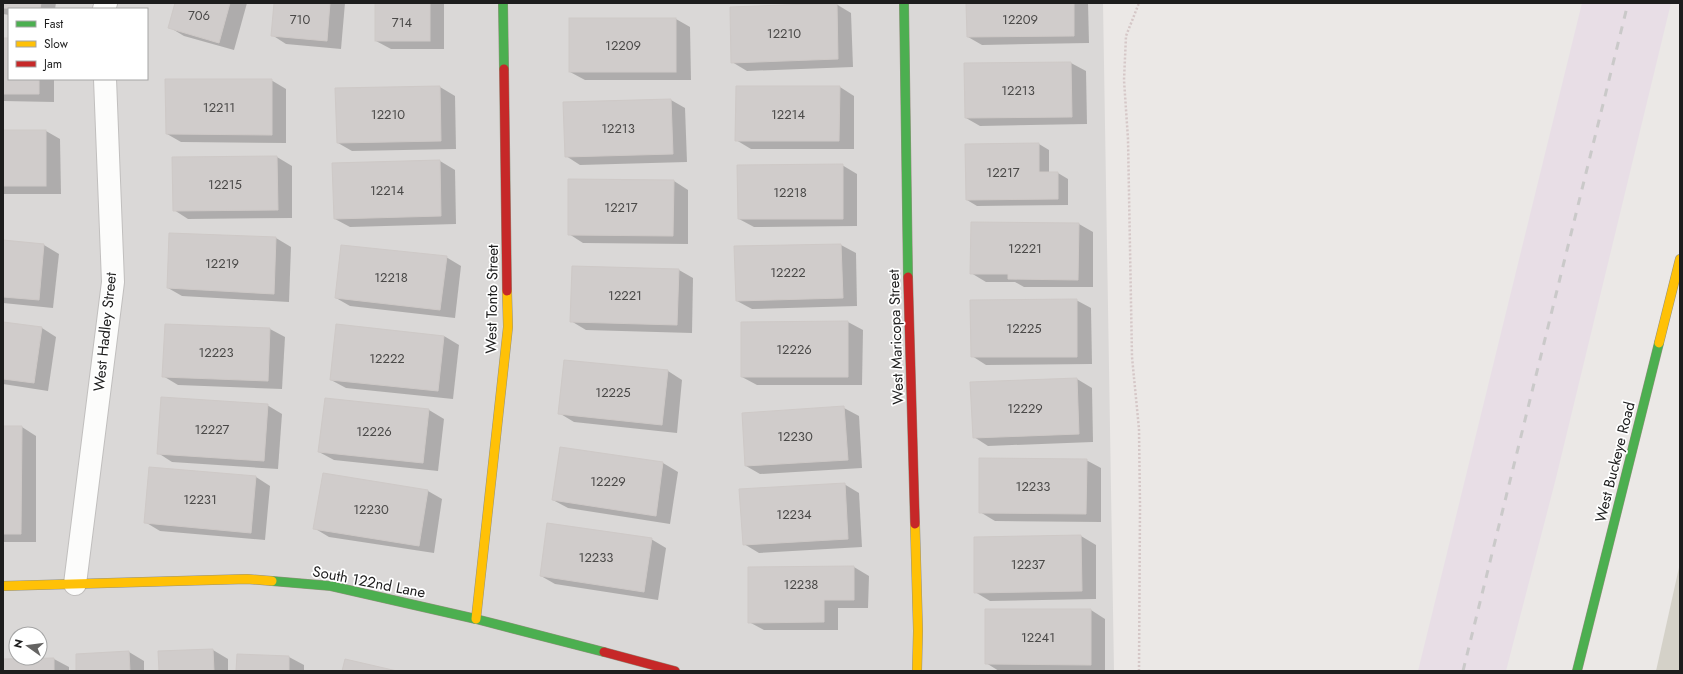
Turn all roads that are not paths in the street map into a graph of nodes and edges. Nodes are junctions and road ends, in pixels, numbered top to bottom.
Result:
1 (504, 3) edge
2 (904, 3) edge
3 (105, 80) edge
4 (1680, 259) edge
5 (75, 584) junction
6 (3, 586) edge
7 (476, 619) junction
8 (675, 671) edge
9 (917, 671) edge
10 (1577, 671) edge

1 - 7 street, West Tonto Street
2 - 9 street, West Maricopa Street
3 - 5 street, West Hadley Street
4 - 10 street, West Buckeye Road
5 - 6 street, South 122nd Lane
5 - 7 street, South 122nd Lane
7 - 8 street, South 122nd Lane

